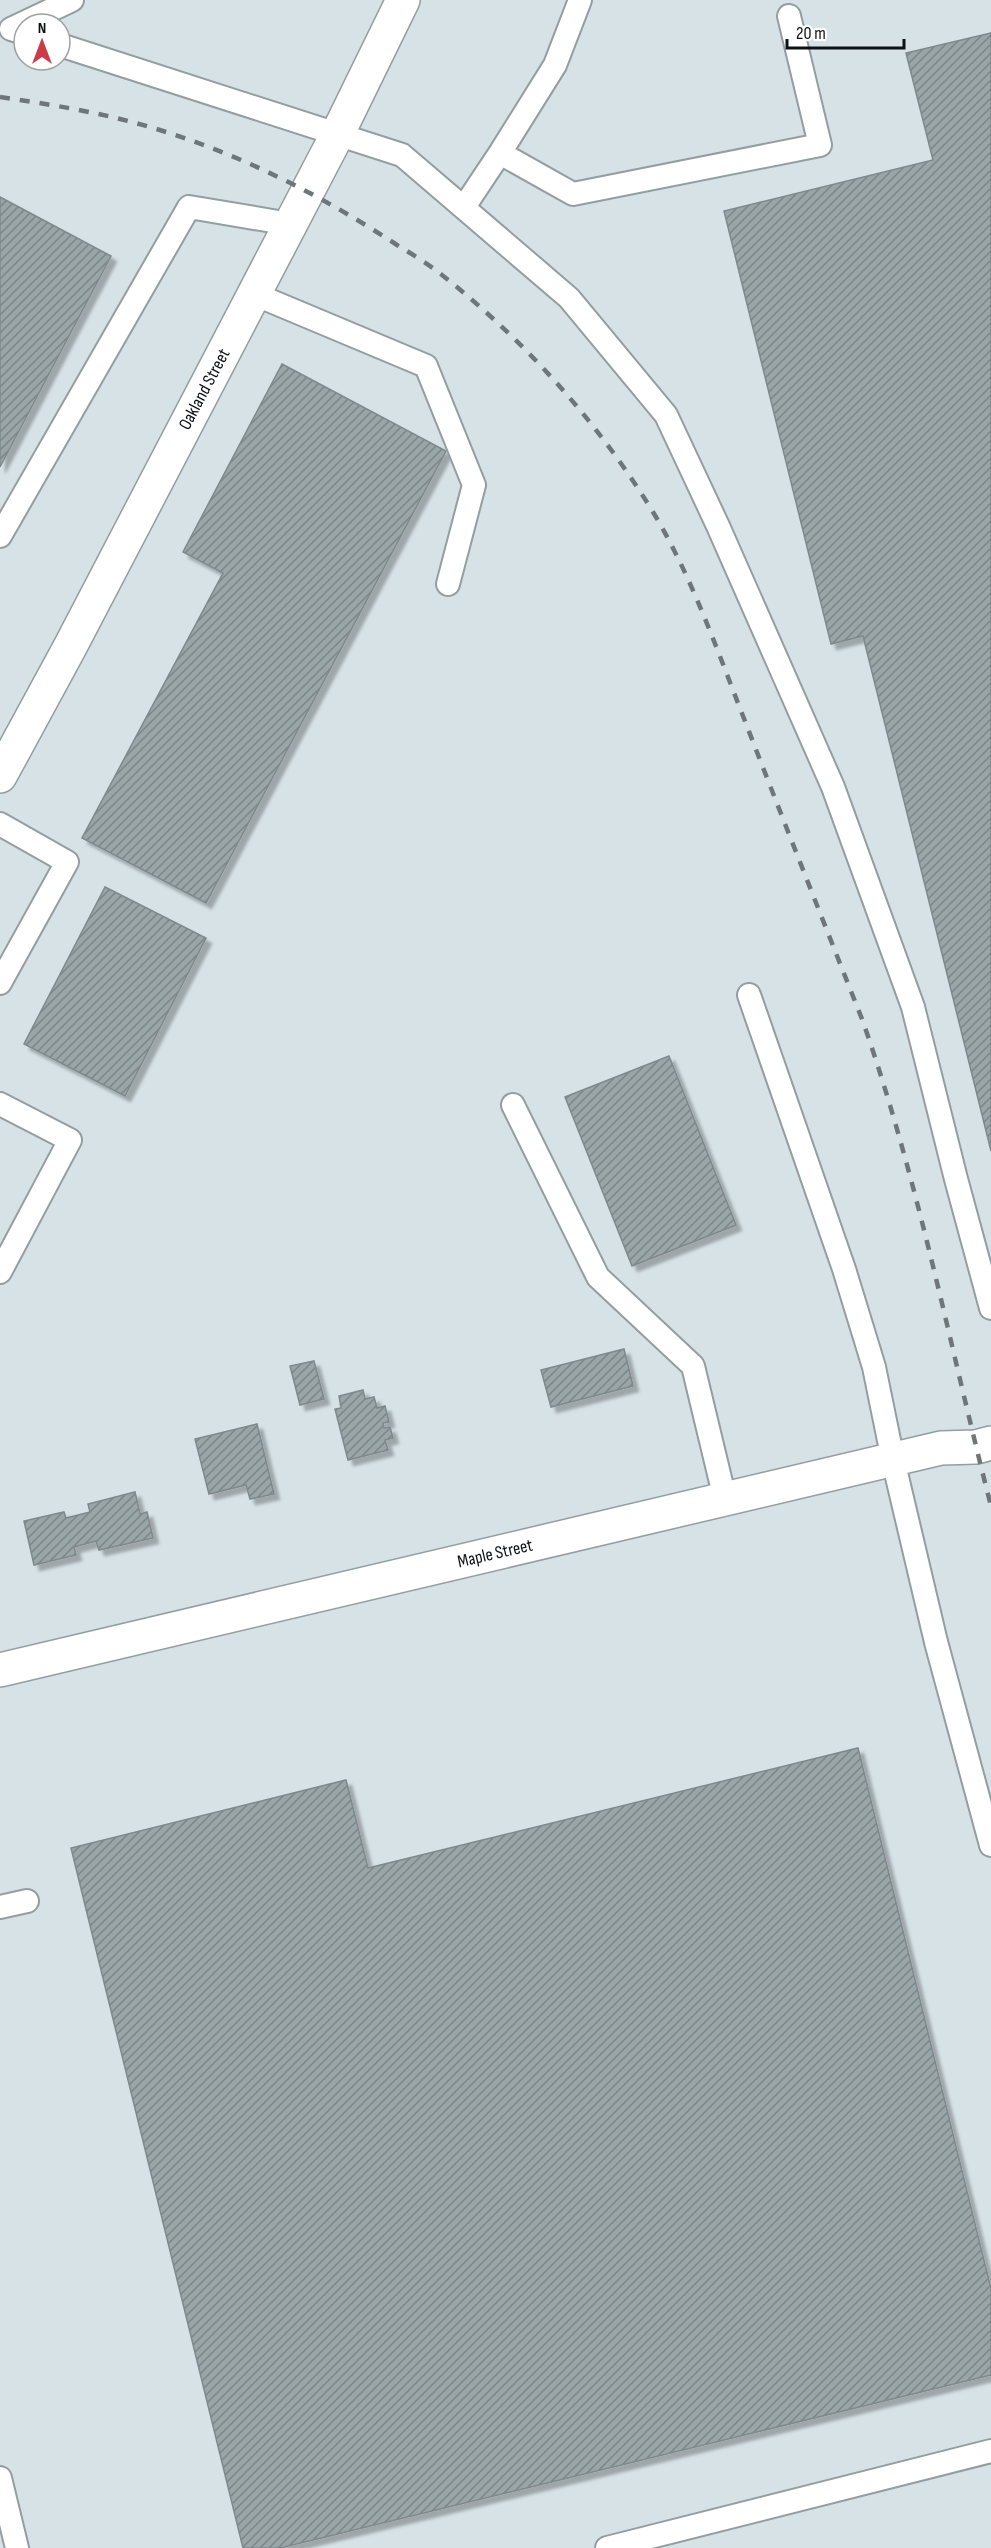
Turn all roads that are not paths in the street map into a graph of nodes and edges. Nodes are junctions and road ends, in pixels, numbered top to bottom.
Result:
1 (72, 0) edge
2 (403, 0) edge
3 (580, 0) edge
4 (47, 12) edge
5 (789, 16) dead end
6 (72, 49) edge
7 (337, 135) junction
8 (500, 153) junction
9 (464, 207) junction
10 (290, 224) junction
11 (254, 294) junction
12 (0, 536) edge
13 (448, 584) dead end
14 (0, 776) edge
15 (0, 824) edge
16 (0, 983) edge
17 (749, 994) dead end
18 (0, 1104) edge
19 (513, 1105) dead end
20 (0, 1272) edge
21 (991, 1308) edge
22 (991, 1443) edge
23 (893, 1460) junction
24 (725, 1499) junction
25 (0, 1670) edge
26 (991, 1845) edge
27 (27, 1901) dead end
28 (0, 1907) edge
29 (991, 2451) edge
30 (0, 2478) edge
31 (17, 2548) edge
32 (607, 2548) edge

1 - 4 lane
2 - 7 street, Oakland Street
3 - 8 lane
5 - 8 lane
6 - 7 lane
7 - 9 lane
7 - 10 street, Oakland Street
8 - 9 lane
9 - 21 lane
10 - 11 street, Oakland Street
10 - 12 lane
11 - 13 lane
11 - 14 street, Oakland Street
15 - 16 lane
17 - 23 lane
18 - 20 lane
19 - 24 lane
22 - 23 street, Maple Street
23 - 24 street, Maple Street
23 - 26 lane
24 - 25 street, Maple Street
27 - 28 lane
29 - 32 lane
30 - 31 lane

